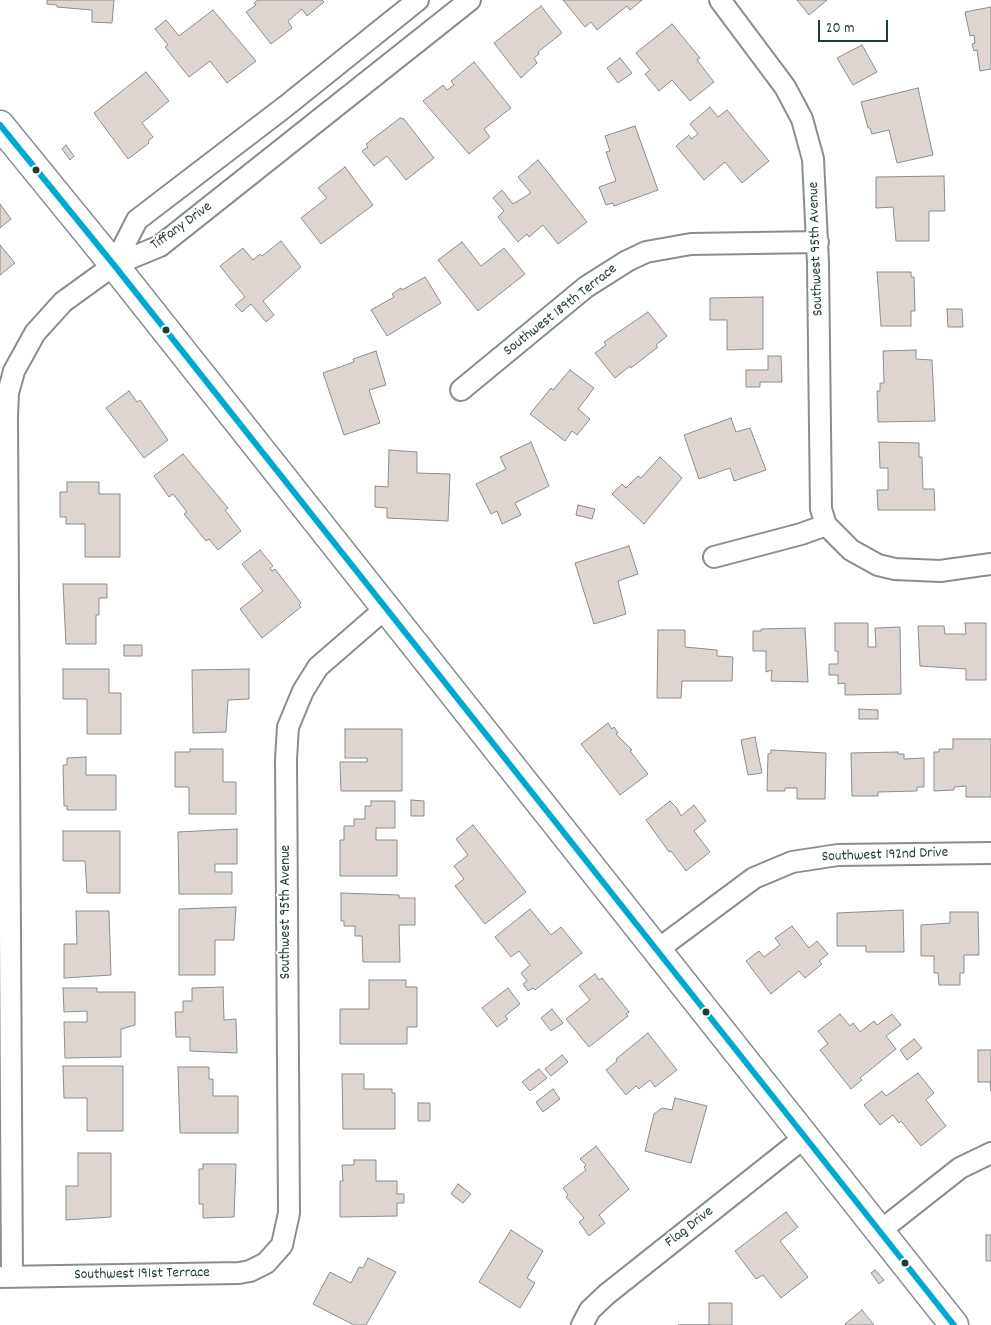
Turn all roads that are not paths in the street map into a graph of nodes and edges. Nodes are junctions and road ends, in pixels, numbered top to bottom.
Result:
1 (418, 0) edge
2 (470, 0) edge
3 (720, 0) edge
4 (0, 125) edge
5 (818, 242) junction
6 (114, 265) junction
7 (461, 390) dead end
8 (826, 525) junction
9 (714, 557) dead end
10 (991, 564) edge
11 (386, 608) junction
12 (991, 853) edge
13 (657, 950) junction
14 (805, 1137) junction
15 (991, 1153) edge
16 (880, 1231) junction
17 (277, 1251) joint
18 (6, 1277) edge
19 (582, 1325) edge
20 (954, 1325) edge

1 - 6 street, Tiffany Drive
2 - 6 street, Tiffany Drive
3 - 5 street, Southwest 95th Avenue
4 - 6 street
5 - 7 street, Southwest 189th Terrace
5 - 8 street, Southwest 95th Avenue
6 - 11 street
6 - 18 street
8 - 9 street
8 - 10 street
11 - 13 street
11 - 17 street, Southwest 95th Avenue
12 - 13 street, Southwest 192nd Drive
13 - 14 street
14 - 16 street
14 - 19 street, Flag Drive
15 - 16 street
16 - 20 street
17 - 18 street, Southwest 191st Terrace

